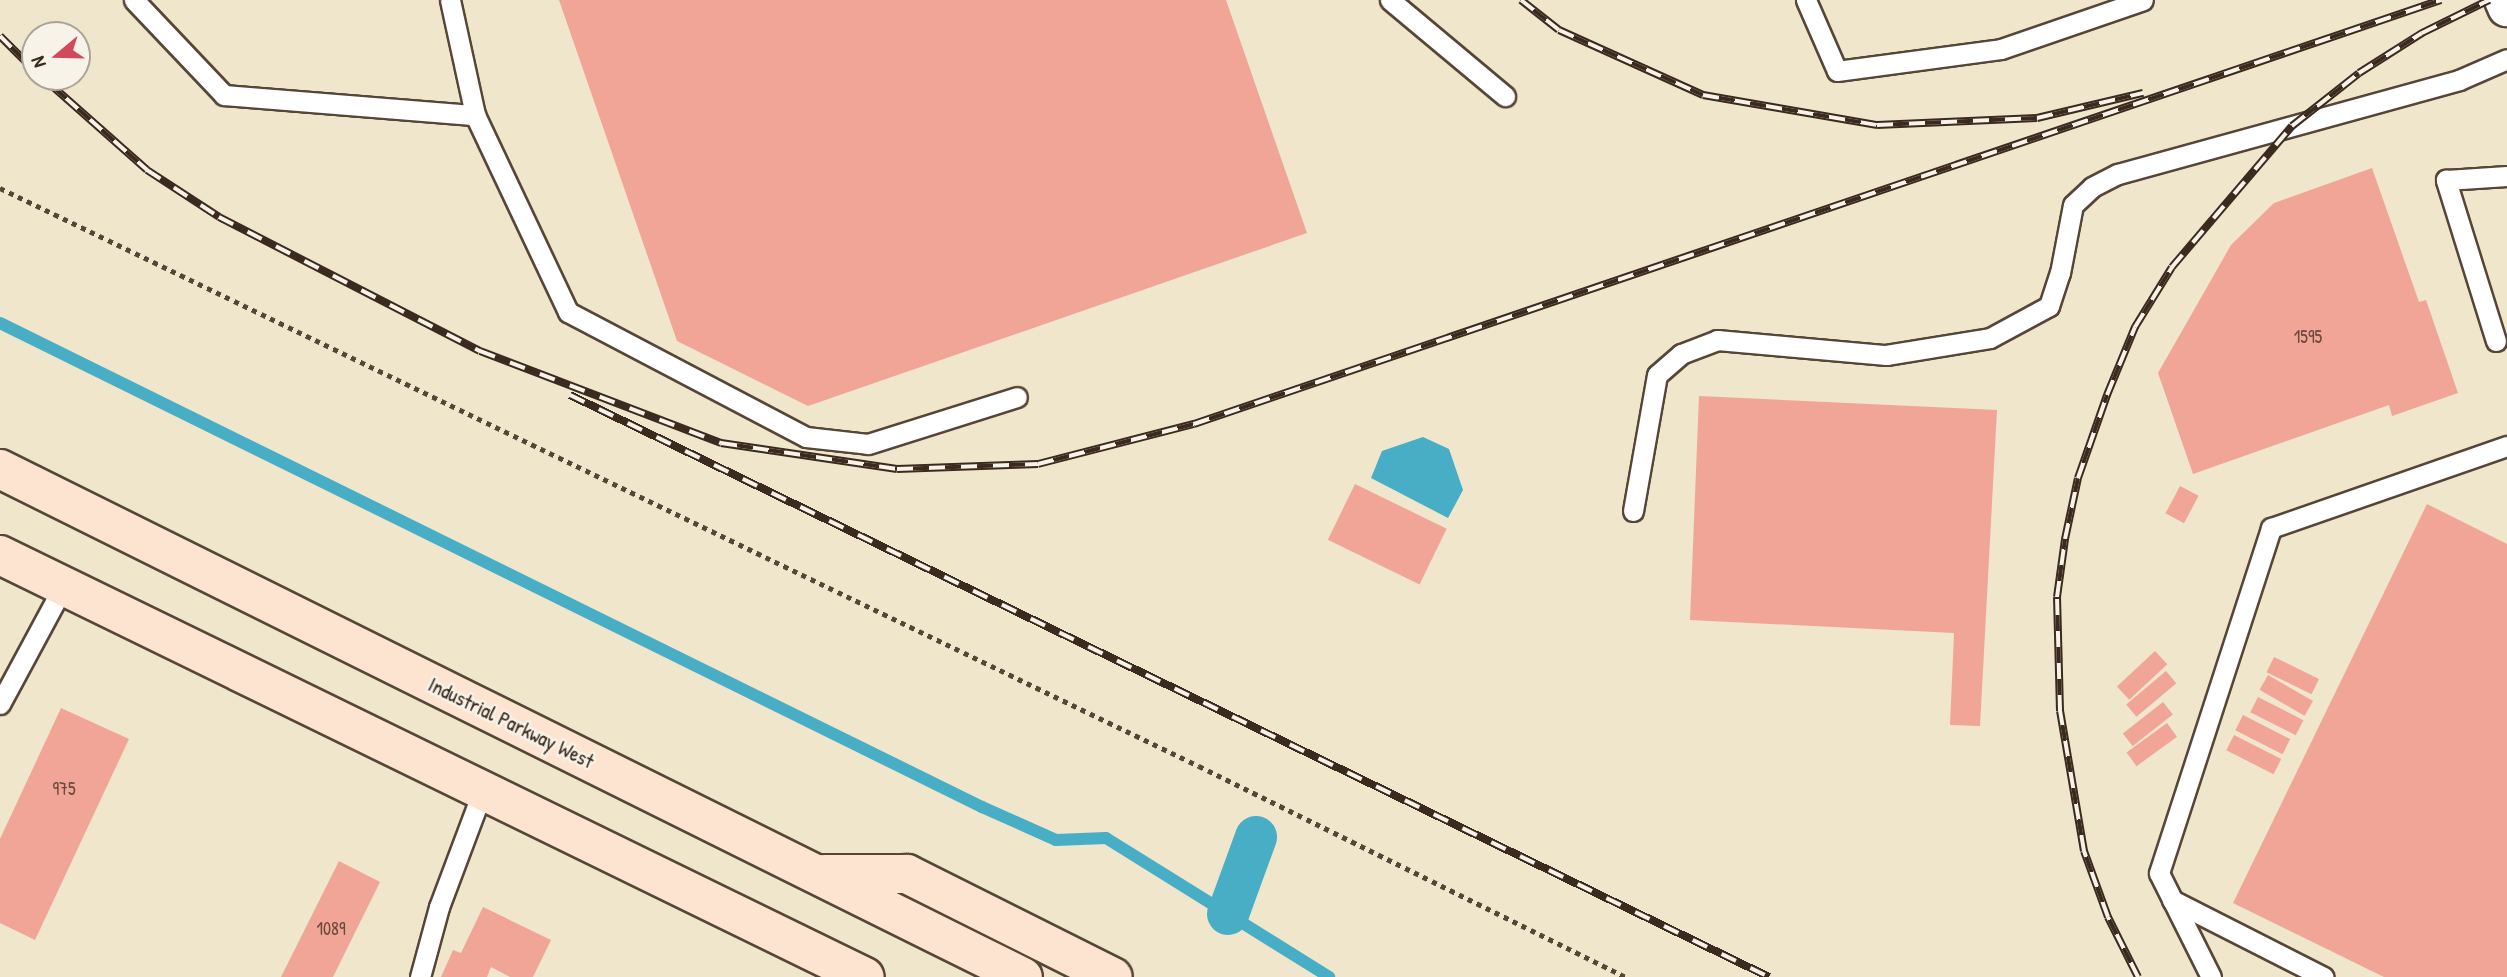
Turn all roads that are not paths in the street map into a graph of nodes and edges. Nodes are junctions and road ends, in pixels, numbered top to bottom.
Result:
1 (134, 0) edge
2 (450, 0) edge
3 (1390, 0) edge
4 (1806, 0) edge
5 (2143, 0) edge
6 (2504, 0) edge
7 (2507, 7) edge
8 (2507, 58) edge
9 (1505, 96) dead end
10 (475, 115) junction
11 (2507, 176) edge
12 (2496, 341) dead end
13 (1017, 397) dead end
14 (2507, 446) edge
15 (0, 469) edge
16 (1633, 511) dead end
17 (0, 555) edge
18 (63, 587) junction
19 (0, 704) edge
20 (482, 790) junction
21 (816, 874) junction
22 (2172, 900) junction
23 (420, 977) edge
24 (865, 977) edge
25 (1023, 977) edge
26 (1113, 977) edge
27 (2211, 977) edge
28 (2324, 977) edge

1 - 10 lane
2 - 10 lane
3 - 9 lane
4 - 5 lane
6 - 7 street
8 - 16 lane
10 - 13 lane
11 - 12 lane
14 - 22 lane
15 - 21 main road, Industrial Parkway West
17 - 18 main road
18 - 19 lane
18 - 20 main road
20 - 23 lane
20 - 24 main road
21 - 25 main road, Industrial Parkway West
21 - 26 main road
22 - 27 lane
22 - 28 lane

